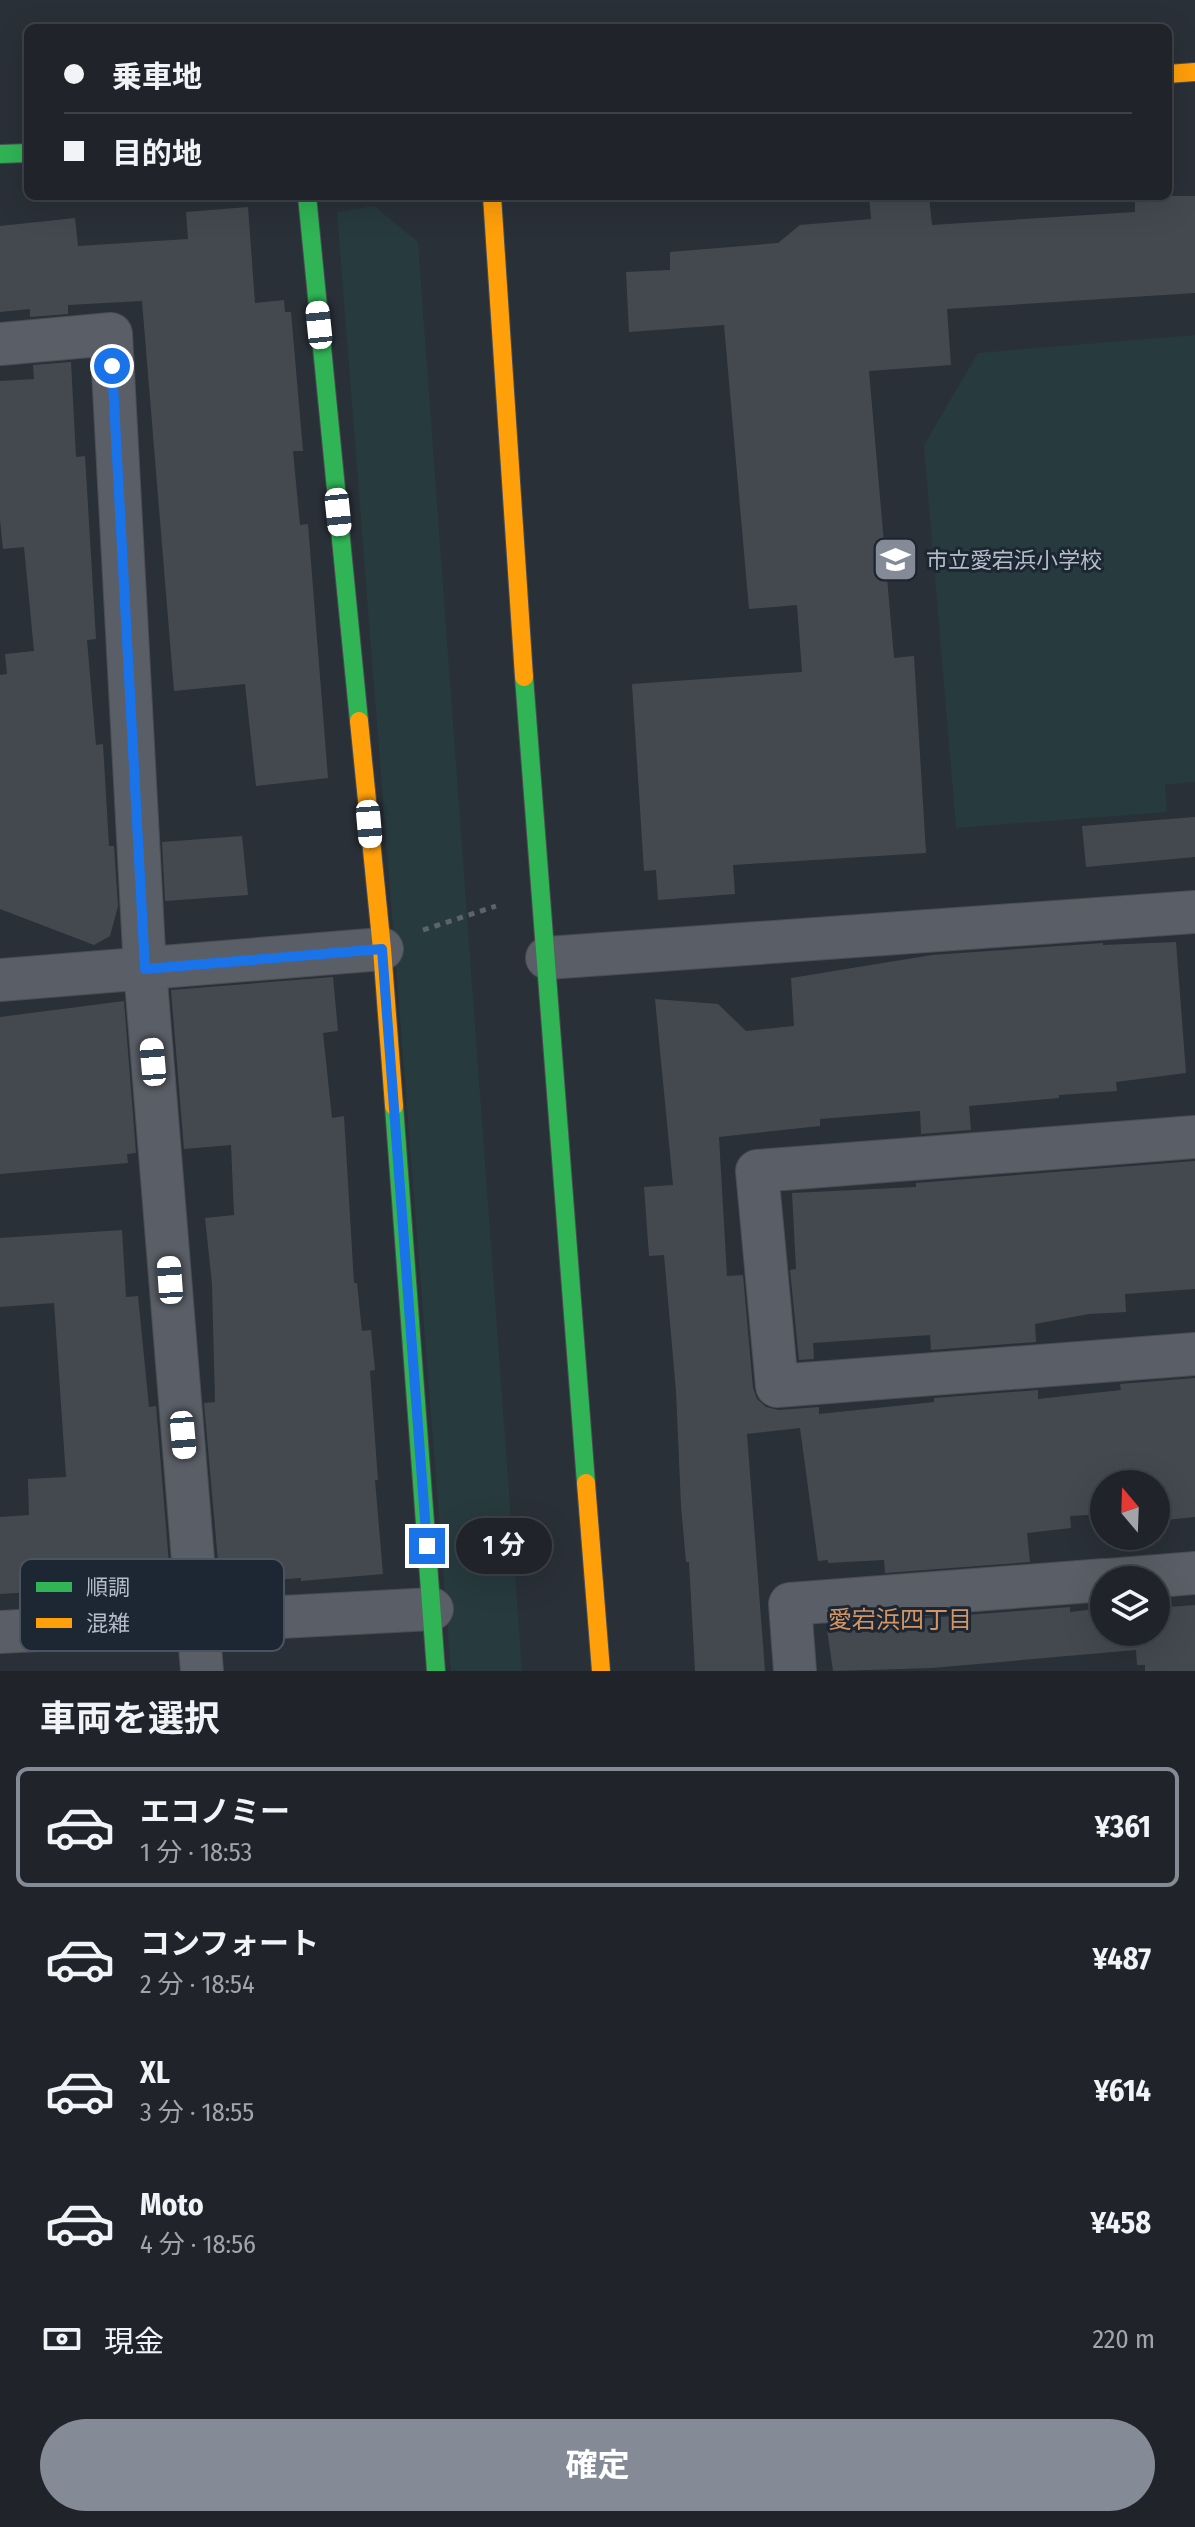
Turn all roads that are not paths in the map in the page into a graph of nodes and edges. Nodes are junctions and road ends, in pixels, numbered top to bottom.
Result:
1 (1195, 72) edge
2 (1172, 74) edge
3 (24, 153) edge
4 (0, 154) edge
5 (307, 200) edge
6 (492, 200) edge
7 (0, 344) edge
8 (1195, 912) edge
9 (382, 949) junction
10 (547, 958) junction
11 (145, 969) junction
12 (0, 980) edge
13 (1195, 1137) edge
14 (1195, 1354) edge
15 (193, 1559) edge
16 (1195, 1573) edge
17 (1170, 1575) edge
18 (1090, 1581) edge
19 (432, 1609) junction
20 (284, 1617) edge
21 (20, 1631) edge
22 (0, 1632) edge
23 (200, 1651) edge
24 (202, 1671) edge
25 (436, 1671) edge
26 (601, 1671) edge
27 (795, 1671) edge

1 - 2 street
3 - 4 street
5 - 9 street
6 - 10 street
7 - 11 street
8 - 10 street
9 - 11 street
9 - 19 street
10 - 26 street
11 - 12 street
11 - 15 street
13 - 14 street
16 - 17 street
18 - 27 street
19 - 20 street
19 - 25 street
21 - 22 street
23 - 24 street

